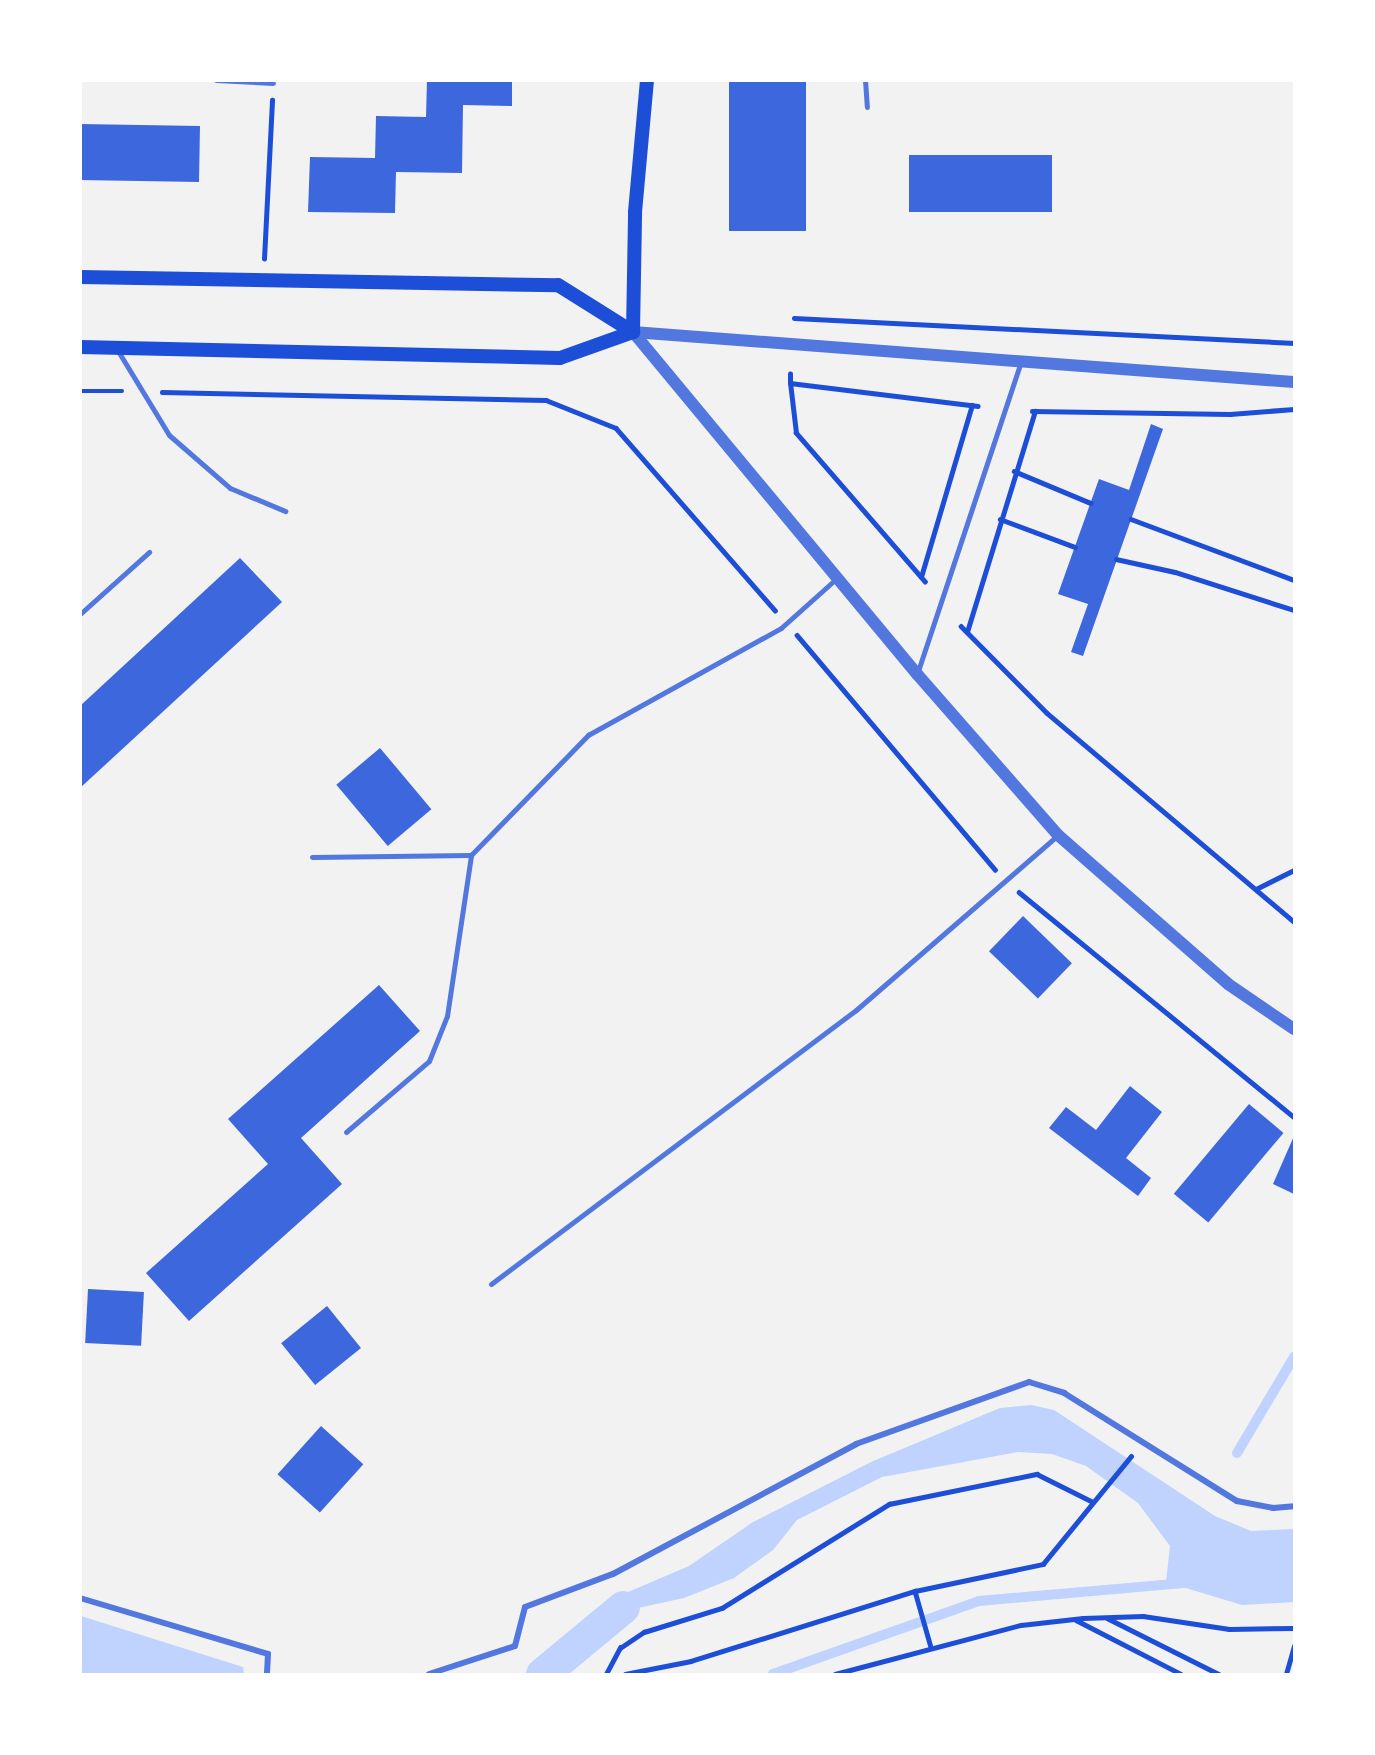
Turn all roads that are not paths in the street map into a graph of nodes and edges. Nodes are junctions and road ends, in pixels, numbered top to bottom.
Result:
1 (216, 80) edge
2 (647, 80) edge
3 (865, 80) edge
4 (273, 83) road end
5 (867, 107) dead end
6 (80, 277) edge
7 (634, 332) junction
8 (80, 347) edge
9 (116, 348) junction
10 (1020, 364) junction
11 (1294, 382) edge
12 (285, 511) dead end
13 (149, 552) dead end
14 (837, 578) junction
15 (80, 614) edge
16 (917, 674) junction
17 (1058, 835) junction
18 (471, 855) junction
19 (312, 857) dead end
20 (1294, 1029) edge
21 (346, 1132) dead end
22 (491, 1284) dead end
23 (1294, 1506) edge
24 (80, 1598) edge
25 (267, 1675) edge
26 (429, 1675) edge

1 - 4 lane
2 - 7 main road
3 - 5 lane
6 - 7 main road
7 - 9 main road
7 - 10 street
7 - 14 street
8 - 9 main road
9 - 12 lane
10 - 11 street
10 - 16 lane
13 - 15 lane
14 - 16 street
14 - 18 lane
16 - 17 street
17 - 20 street
17 - 22 lane
18 - 19 lane
18 - 21 lane
23 - 26 street
24 - 25 street

